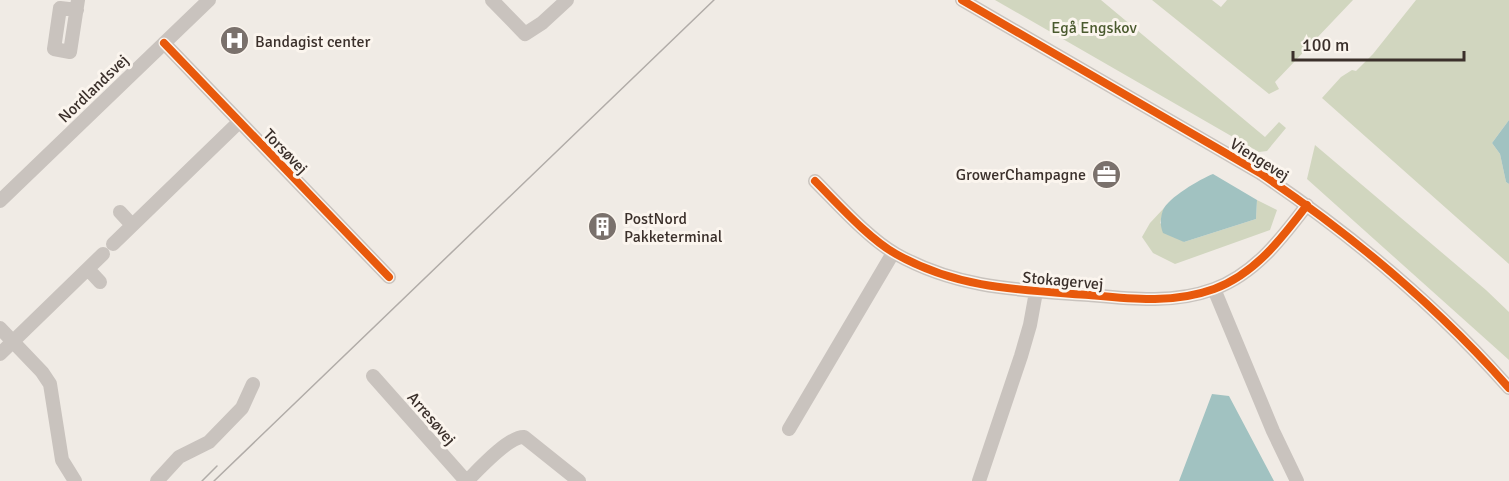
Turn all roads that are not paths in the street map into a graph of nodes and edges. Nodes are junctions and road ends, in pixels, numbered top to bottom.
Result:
1 (209, 0) edge
2 (492, 0) edge
3 (567, 0) edge
4 (962, 0) edge
5 (164, 43) junction
6 (239, 122) junction
7 (815, 181) dead end
8 (0, 201) edge
9 (1307, 205) junction
10 (120, 212) dead end
11 (132, 225) junction
12 (893, 253) junction
13 (88, 269) junction
14 (389, 278) dead end
15 (100, 282) dead end
16 (1214, 289) junction
17 (1036, 292) junction
18 (0, 328) edge
19 (13, 342) junction
20 (0, 354) edge
21 (373, 376) dead end
22 (253, 384) dead end
23 (1509, 386) edge
24 (789, 429) dead end
25 (75, 481) edge
26 (157, 481) edge
27 (466, 481) edge
28 (579, 481) edge
29 (980, 481) edge
30 (1297, 481) edge

1 - 5 street, Nordlandsvej
2 - 3 street
4 - 9 street, Viengevej
5 - 6 street, Torsøvej
5 - 8 street, Nordlandsvej
6 - 11 street
6 - 14 street, Torsøvej
7 - 12 street, Stokagervej
9 - 16 street, Stokagervej
9 - 23 street, Viengevej
10 - 11 street
11 - 13 street
12 - 17 street, Stokagervej
12 - 24 street
13 - 15 street
13 - 19 street
16 - 17 street, Stokagervej
16 - 30 street
17 - 29 street, Stokagervej
18 - 19 street
19 - 20 street
19 - 25 street
21 - 27 street, Arresøvej
22 - 26 street
27 - 28 street

